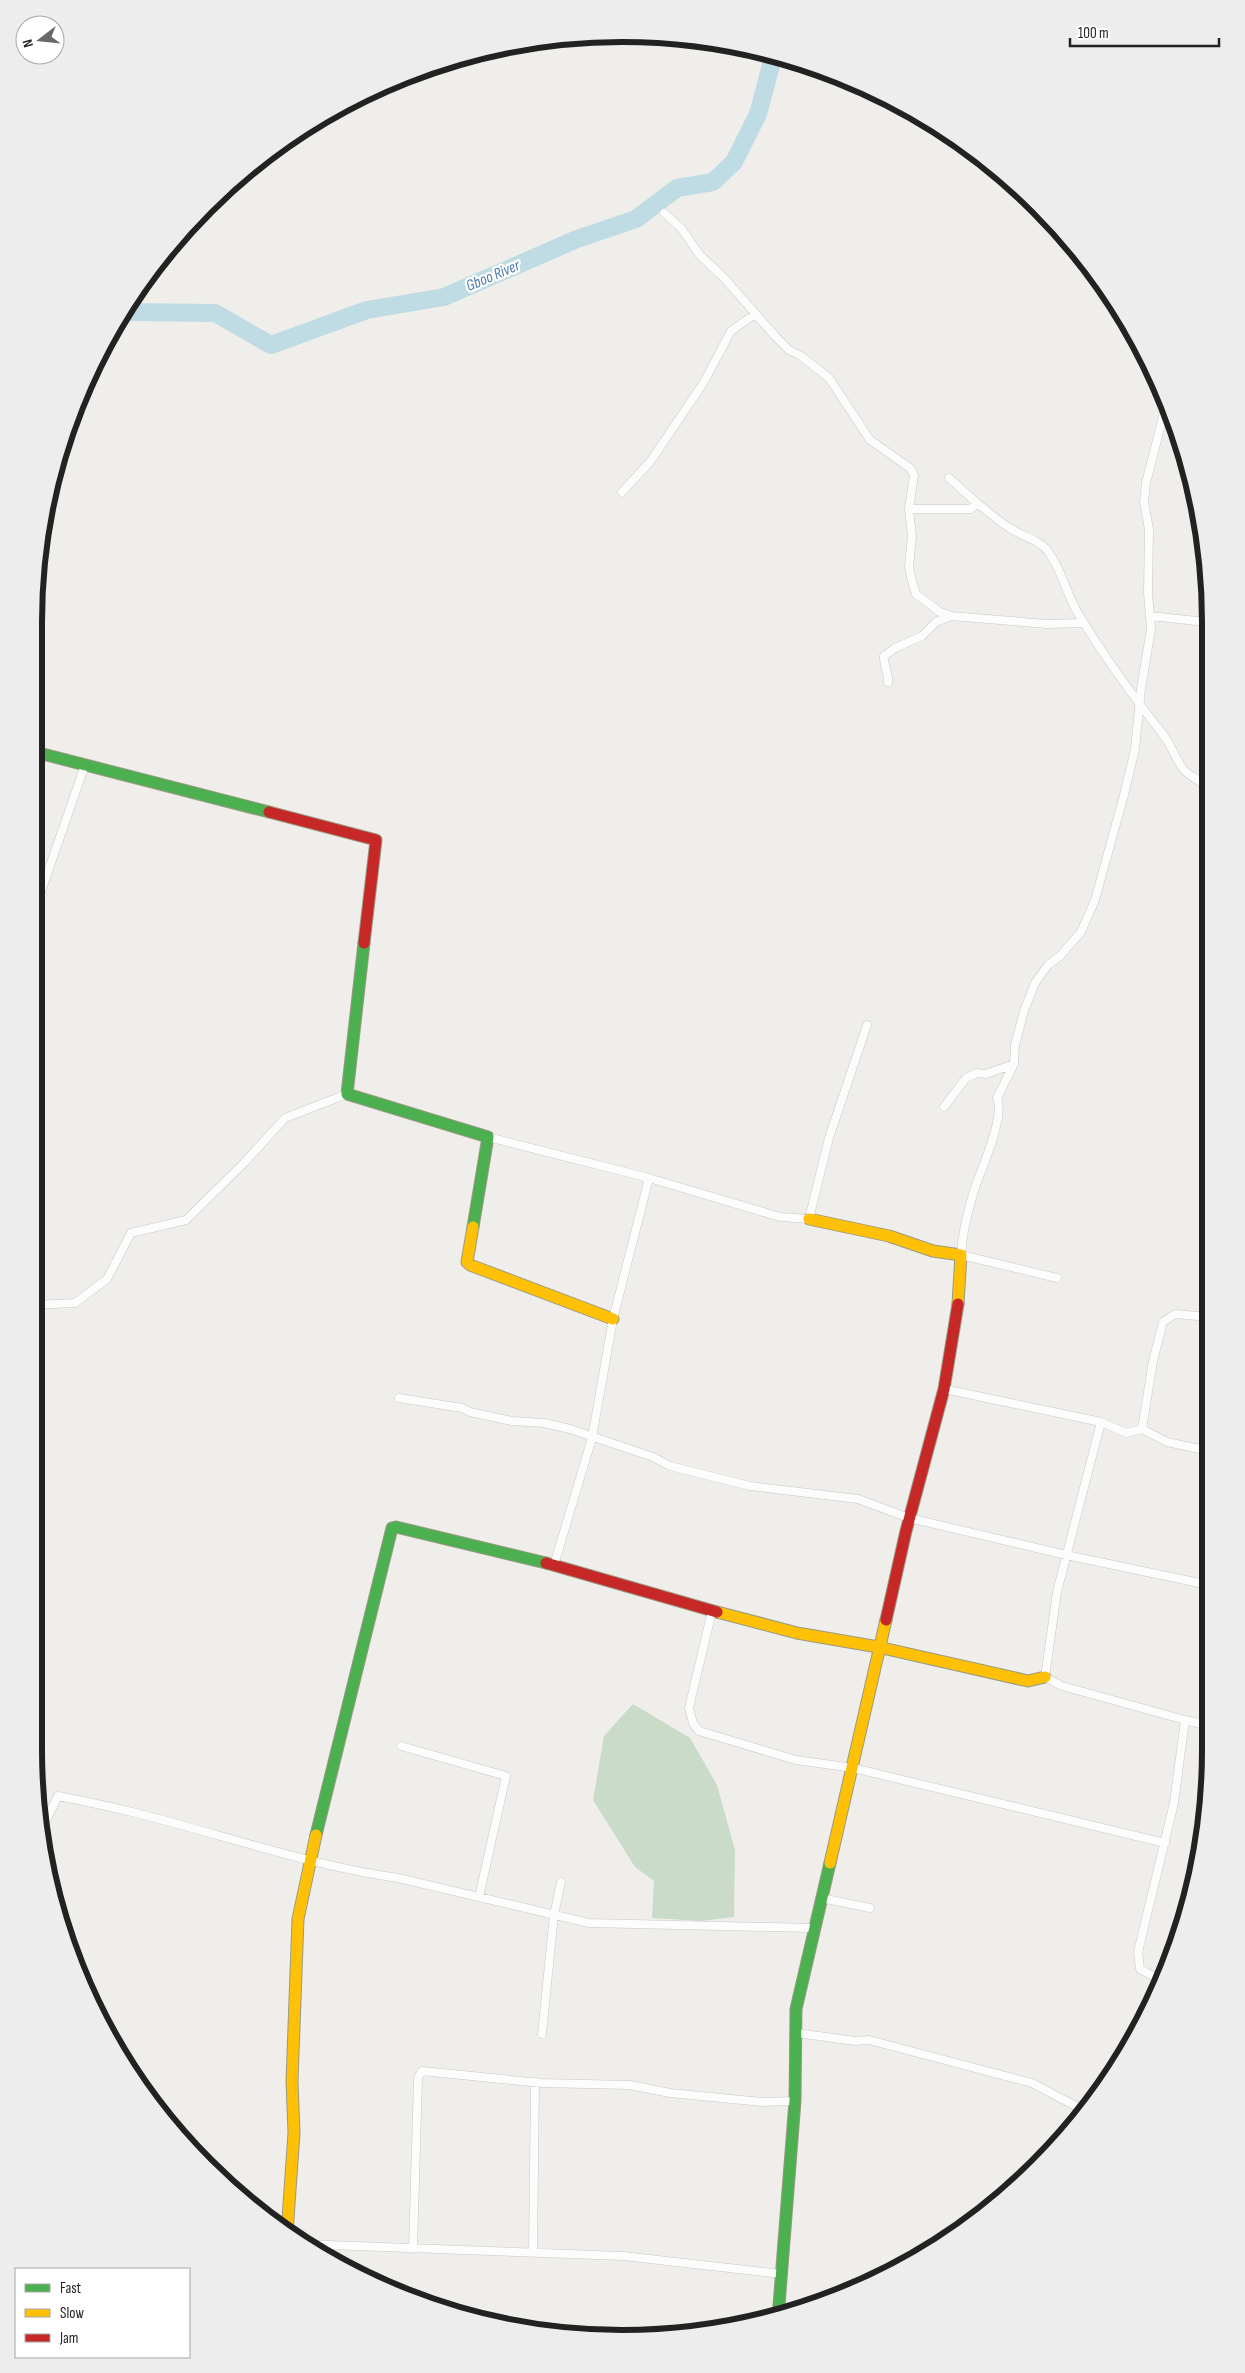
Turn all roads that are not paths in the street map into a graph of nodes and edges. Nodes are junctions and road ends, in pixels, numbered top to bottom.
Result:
1 (664, 213) dead end
2 (755, 314) junction
3 (1163, 415) edge
4 (949, 478) dead end
5 (622, 492) dead end
6 (978, 504) junction
7 (909, 509) junction
8 (951, 616) junction
9 (1150, 616) junction
10 (1202, 622) edge
11 (1084, 623) junction
12 (888, 682) dead end
13 (1140, 706) junction
14 (42, 754) edge
15 (84, 765) junction
16 (1202, 783) edge
17 (42, 888) edge
18 (867, 1025) dead end
19 (1014, 1064) junction
20 (346, 1094) junction
21 (944, 1107) dead end
22 (488, 1137) junction
23 (650, 1178) junction
24 (809, 1219) junction
25 (961, 1255) junction
26 (1057, 1278) dead end
27 (42, 1305) edge
28 (1202, 1316) edge
29 (614, 1319) junction
30 (944, 1388) junction
31 (399, 1398) dead end
32 (1101, 1422) junction
33 (1142, 1429) junction
34 (592, 1438) junction
35 (1202, 1450) edge
36 (909, 1518) junction
37 (1066, 1555) junction
38 (554, 1565) junction
39 (1202, 1584) edge
40 (712, 1611) junction
41 (878, 1647) junction
42 (1046, 1677) junction
43 (1185, 1720) junction
44 (1202, 1724) edge
45 (401, 1746) dead end
46 (853, 1768) junction
47 (47, 1820) edge
48 (1165, 1843) junction
49 (310, 1860) junction
50 (561, 1882) dead end
51 (479, 1897) junction
52 (820, 1898) junction
53 (870, 1908) dead end
54 (554, 1915) junction
55 (814, 1928) junction
56 (1156, 1978) edge
57 (797, 2033) junction
58 (542, 2034) dead end
59 (535, 2082) junction
60 (795, 2101) junction
61 (1080, 2108) edge
62 (288, 2224) edge
63 (319, 2245) edge
64 (413, 2248) junction
65 (533, 2252) junction
66 (781, 2274) junction
67 (779, 2309) edge

1 - 2 street
2 - 5 street
2 - 7 street
3 - 9 street
4 - 6 street
6 - 7 street
6 - 11 street
7 - 8 street
8 - 11 street
8 - 12 street
9 - 10 street
9 - 13 street
11 - 13 street
13 - 16 street
13 - 19 street
14 - 15 street
15 - 17 street
15 - 20 street
18 - 24 street
19 - 21 street
19 - 25 street
20 - 22 street
20 - 27 street
22 - 23 street
22 - 29 street
23 - 24 street
23 - 29 street
24 - 25 street
25 - 26 street
25 - 30 street
28 - 33 street
29 - 34 street
30 - 32 street
30 - 36 street
31 - 34 street
32 - 33 street
32 - 37 street
33 - 35 street
34 - 36 street
34 - 38 street
36 - 37 street
36 - 41 street
37 - 39 street
37 - 42 street
38 - 40 street
38 - 49 street
40 - 41 street
40 - 46 street
41 - 42 street
41 - 46 street
42 - 43 street
43 - 44 street
43 - 48 street
45 - 51 street
46 - 48 street
46 - 52 street
47 - 49 street
48 - 56 street
49 - 51 street
49 - 62 street
50 - 54 street
51 - 54 street
52 - 53 street
52 - 55 street
54 - 55 street
54 - 58 street
55 - 57 street
57 - 60 street
57 - 61 street
59 - 60 street
59 - 64 street
59 - 65 street
60 - 66 street
63 - 64 street
64 - 65 street
65 - 66 street
66 - 67 street

